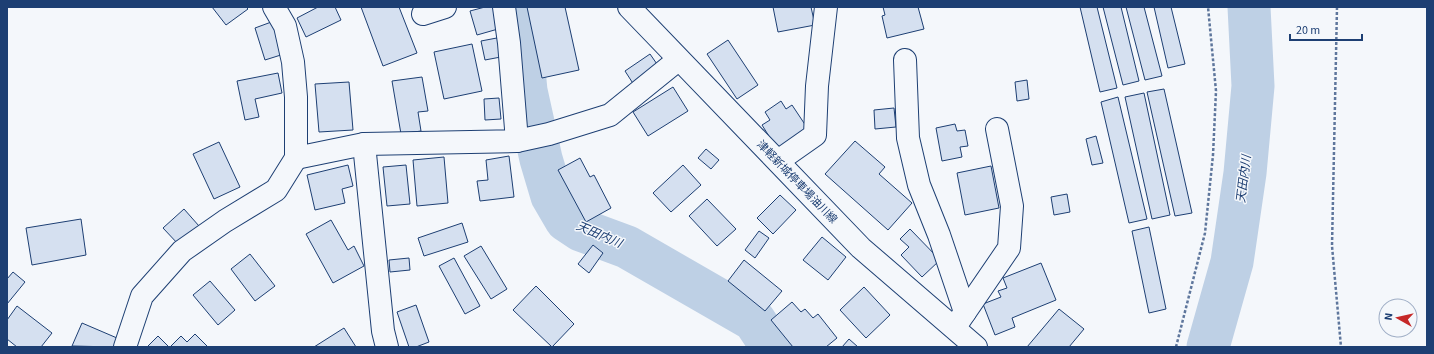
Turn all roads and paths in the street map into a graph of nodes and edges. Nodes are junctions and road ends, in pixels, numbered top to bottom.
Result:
1 (274, 7) edge
2 (445, 7) edge
3 (504, 7) edge
4 (629, 7) edge
5 (826, 7) edge
6 (1208, 7) edge
7 (1337, 7) edge
8 (423, 14) dead end
9 (678, 60) junction
10 (905, 60) dead end
11 (997, 129) dead end
12 (522, 140) junction
13 (364, 144) junction
14 (296, 158) junction
15 (778, 161) junction
16 (960, 320) junction
17 (125, 347) edge
18 (388, 347) edge
19 (976, 347) edge
20 (1176, 347) edge
21 (1341, 347) edge

1 - 14 street
2 - 8 street
3 - 12 street
4 - 9 street, 津軽新城停車場油川線
5 - 15 street
6 - 20 path
7 - 21 path
9 - 12 street
9 - 15 street, 津軽新城停車場油川線
10 - 16 street
11 - 16 street
12 - 13 street
13 - 14 street
13 - 18 street
14 - 17 street
15 - 16 street, 津軽新城停車場油川線
16 - 19 street, 津軽新城停車場油川線

